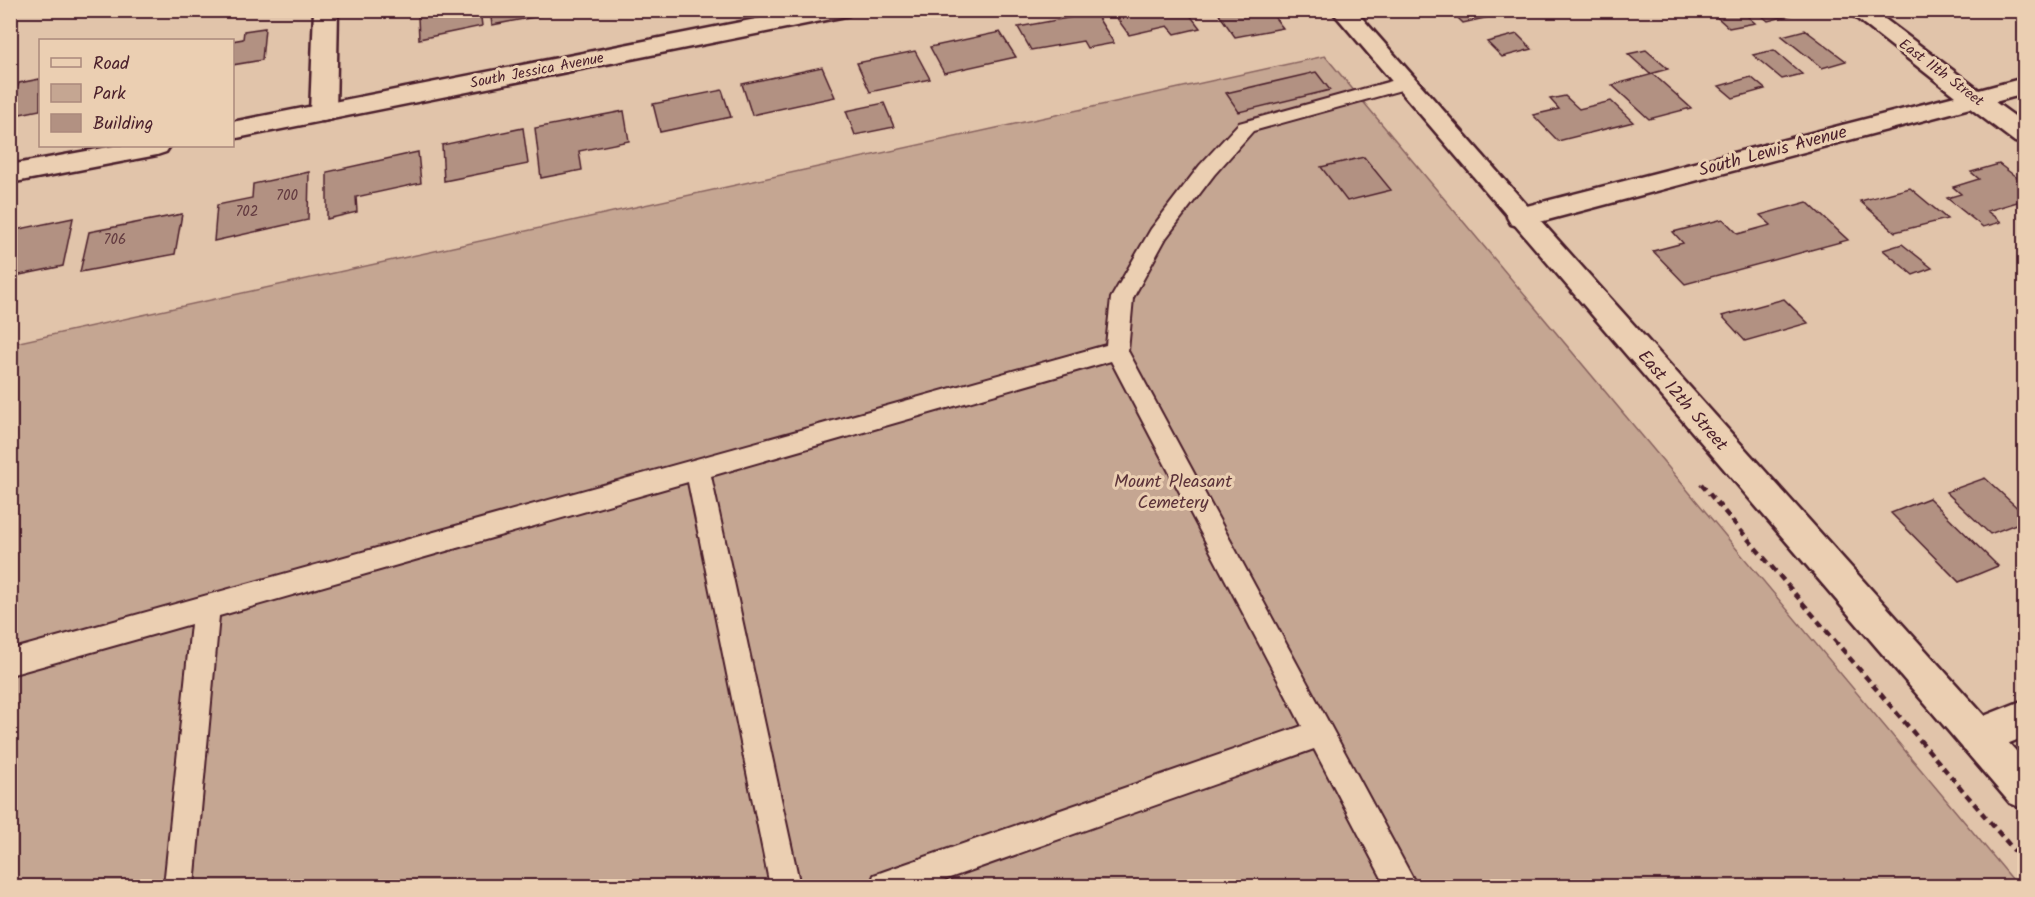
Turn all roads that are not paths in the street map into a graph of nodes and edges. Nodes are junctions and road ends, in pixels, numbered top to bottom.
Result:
1 (326, 10) edge
2 (841, 10) edge
3 (1342, 10) edge
4 (1857, 10) edge
5 (1406, 83) junction
6 (2025, 86) edge
7 (1975, 99) junction
8 (322, 113) junction
9 (234, 131) edge
10 (2025, 136) edge
11 (152, 147) edge
12 (10, 174) edge
13 (1521, 217) junction
14 (1117, 351) junction
15 (697, 469) junction
16 (206, 608) junction
17 (10, 663) edge
18 (2025, 718) edge
19 (1320, 733) junction
20 (1978, 737) junction
21 (2025, 789) edge
22 (179, 886) edge
23 (785, 886) edge
24 (885, 886) edge
25 (1402, 886) edge

1 - 8 street
2 - 8 street, South Jessica Avenue
3 - 5 street, East 12th Street
4 - 7 street, East 11th Street
5 - 13 street, East 12th Street
5 - 14 lane
6 - 7 street, South Lewis Avenue
7 - 10 street, East 11th Street
7 - 13 street, South Lewis Avenue
8 - 9 street, South Jessica Avenue
11 - 12 street
13 - 20 street, East 12th Street
14 - 15 lane
14 - 19 lane
15 - 16 lane
15 - 23 lane
16 - 17 lane
16 - 22 lane
18 - 20 street
19 - 24 lane
19 - 25 lane
20 - 21 street, East 12th Street

